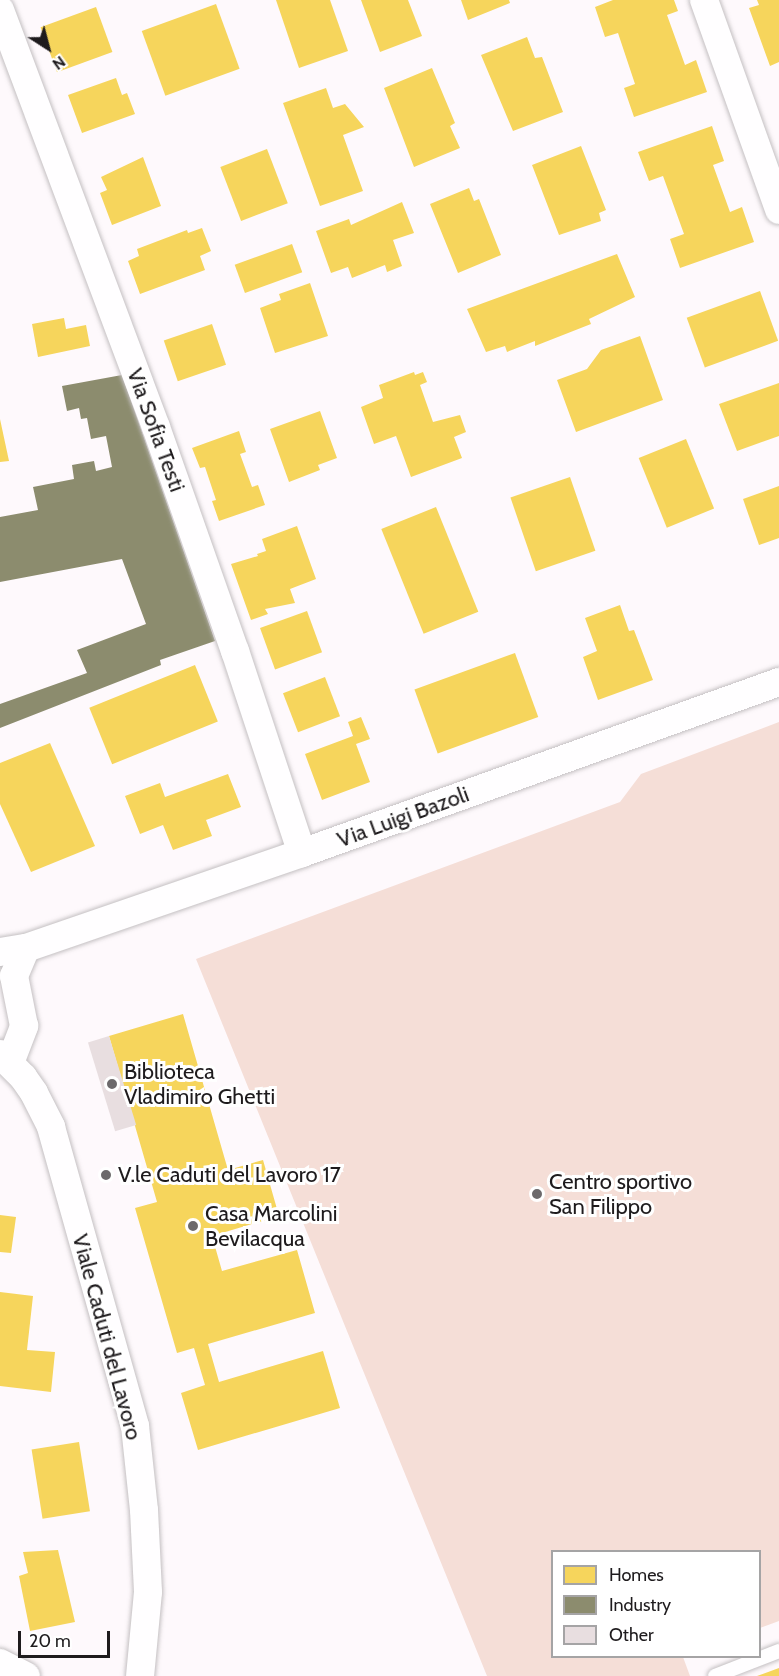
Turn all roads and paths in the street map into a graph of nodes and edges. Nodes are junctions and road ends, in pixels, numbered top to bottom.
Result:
1 (704, 0) edge
2 (0, 10) edge
3 (779, 210) edge
4 (779, 681) edge
5 (302, 854) junction
6 (13, 950) edge
7 (5, 1059) edge
8 (779, 1651) edge
9 (0, 1663) edge
10 (26, 1676) edge
11 (140, 1676) edge
12 (715, 1676) edge

1 - 3 street
2 - 5 street, Via Sofia Testi
4 - 5 street, Via Luigi Bazoli
5 - 6 street, Via Luigi Bazoli
6 - 7 street, Via Luigi Bazoli
7 - 11 street, Viale Caduti del Lavoro
8 - 12 lane
9 - 10 street

